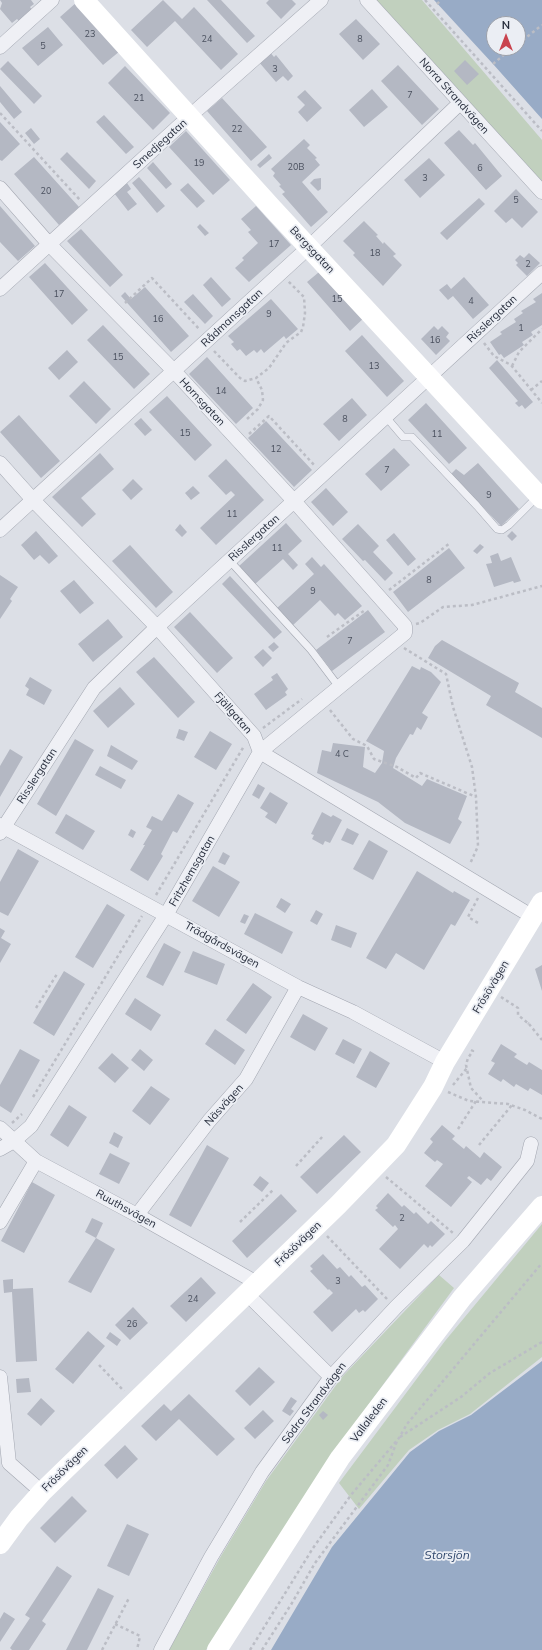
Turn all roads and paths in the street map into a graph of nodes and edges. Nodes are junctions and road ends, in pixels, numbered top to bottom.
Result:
1 (52, 0) edge
2 (84, 0) edge
3 (321, 0) edge
4 (367, 0) edge
5 (425, 0) edge
6 (442, 0) edge
7 (437, 4) dead end
8 (542, 25) edge
9 (526, 38) edge
10 (0, 47) edge
11 (502, 56) edge
12 (493, 64) dead end
13 (460, 103) junction
14 (0, 113) edge
15 (190, 116) junction
16 (542, 132) edge
17 (0, 188) edge
18 (542, 192) edge
19 (88, 209) junction
20 (49, 244) junction
21 (309, 247) junction
22 (281, 273) junction
23 (542, 273) edge
24 (0, 289) edge
25 (126, 302) dead end
26 (542, 329) edge
27 (476, 334) junction
28 (207, 341) junction
29 (512, 366) junction
30 (174, 371) junction
31 (430, 376) junction
32 (256, 378) junction
33 (542, 381) edge
34 (531, 390) junction
35 (542, 404) edge
36 (386, 417) junction
37 (247, 419) dead end
38 (249, 434) dead end
39 (0, 463) edge
40 (323, 475) junction
41 (540, 497) edge
42 (34, 500) junction
43 (294, 501) junction
44 (0, 530) edge
45 (450, 543) dead end
46 (229, 560) junction
47 (380, 597) junction
48 (365, 610) dead end
49 (400, 620) joint
50 (157, 627) junction
51 (327, 637) dead end
52 (395, 642) junction
53 (339, 687) junction
54 (322, 701) junction
55 (260, 752) junction
56 (476, 797) junction
57 (1, 828) edge
58 (465, 876) junction
59 (483, 887) junction
60 (150, 906) junction
61 (537, 909) edge
62 (166, 915) junction
63 (480, 924) dead end
64 (57, 974) dead end
65 (298, 987) junction
66 (511, 1004) dead end
67 (36, 1008) dead end
68 (542, 1040) edge
69 (445, 1062) junction
70 (476, 1101) junction
71 (483, 1102) junction
72 (29, 1103) dead end
73 (512, 1105) junction
74 (25, 1109) dead end
75 (542, 1119) edge
76 (1, 1129) edge
77 (458, 1129) dead end
78 (323, 1136) dead end
79 (14, 1140) junction
80 (531, 1144) dead end
81 (479, 1145) dead end
82 (0, 1149) edge
83 (36, 1161) junction
84 (296, 1166) dead end
85 (383, 1174) dead end
86 (273, 1190) dead end
87 (542, 1206) edge
88 (137, 1215) junction
89 (0, 1222) edge
90 (240, 1222) dead end
91 (324, 1234) dead end
92 (463, 1241) junction
93 (542, 1263) edge
94 (252, 1288) junction
95 (396, 1307) junction
96 (542, 1342) edge
97 (99, 1366) dead end
98 (0, 1377) edge
99 (331, 1377) junction
100 (134, 1402) junction
101 (398, 1438) junction
102 (4, 1462) edge
103 (42, 1492) junction
104 (0, 1544) edge
105 (129, 1598) dead end
106 (115, 1624) junction
107 (102, 1650) edge
108 (137, 1650) edge
109 (161, 1650) edge
110 (218, 1650) edge
111 (250, 1650) edge
112 (262, 1650) edge

1 - 10 street
2 - 15 street, Bergsgatan
3 - 15 street, Smedjegatan
4 - 13 street, Norra Strandvägen
5 - 16 path
6 - 7 path
8 - 9 path
11 - 12 path
13 - 18 street, Norra Strandvägen
13 - 21 street, Rådmansgatan
14 - 19 path
15 - 19 street, Smedjegatan
15 - 21 street, Bergsgatan
17 - 20 street, Hornsgatan
19 - 20 street, Smedjegatan
20 - 24 street, Smedjegatan
20 - 30 street, Hornsgatan
21 - 22 street, Rådmansgatan
21 - 31 street, Bergsgatan
22 - 28 street, Rådmansgatan
22 - 32 path
23 - 27 street, Risslergatan
25 - 28 path
26 - 29 path
27 - 29 path
27 - 31 street, Risslergatan
28 - 30 street, Rådmansgatan
28 - 32 path
29 - 34 path
30 - 42 street, Rådmansgatan
30 - 43 street, Hornsgatan
31 - 36 street, Risslergatan
31 - 41 street, Bergsgatan
32 - 37 path
33 - 34 path
34 - 35 path
36 - 40 street, Risslergatan
36 - 41 lane
38 - 40 path
39 - 42 street, Fjällgatan
40 - 43 street, Risslergatan
42 - 44 street, Rådmansgatan
42 - 50 street, Fjällgatan
43 - 46 street, Risslergatan
43 - 47 street, Hornsgatan
45 - 47 path
46 - 50 street, Risslergatan
46 - 53 lane
47 - 49 street, Hornsgatan
48 - 51 path
49 - 52 street, Fritzhemsgatan
50 - 55 street, Fjällgatan
50 - 57 street, Risslergatan
52 - 53 street, Fritzhemsgatan
52 - 56 path
53 - 54 street, Fritzhemsgatan
54 - 55 street, Fritzhemsgatan
54 - 56 path
55 - 58 street
55 - 62 street, Fritzhemsgatan
56 - 58 path
57 - 60 street, Trädgårdsvägen
58 - 59 street
59 - 61 street
59 - 63 path
60 - 62 street, Trädgårdsvägen
60 - 72 path
61 - 69 street, Frösövägen
62 - 65 street, Trädgårdsvägen
62 - 79 street, Fritzhemsgatan
64 - 67 path
65 - 69 street, Trädgårdsvägen
65 - 88 street, Näsvägen
66 - 68 path
69 - 94 street, Frösövägen
70 - 71 path
70 - 71 path
70 - 77 path
71 - 73 path
73 - 75 path
73 - 81 path
74 - 76 path
76 - 79 street, Ruuthsvägen
78 - 84 path
79 - 82 street, Fritzhemsgatan
79 - 83 street, Ruuthsvägen
80 - 92 street, Södra Strandvägen
83 - 88 street, Ruuthsvägen
83 - 89 street
85 - 92 path
86 - 90 path
87 - 110 street, Vallaleden
88 - 94 street, Ruuthsvägen
91 - 95 path
92 - 95 street, Södra Strandvägen
93 - 101 path
94 - 99 street, Ruuthsvägen
94 - 100 street, Frösövägen
95 - 99 street, Södra Strandvägen
96 - 101 path
97 - 100 path
98 - 102 street
99 - 109 street, Södra Strandvägen
100 - 103 street, Frösövägen
101 - 111 path
101 - 112 path
102 - 103 street
103 - 104 street, Frösövägen
105 - 106 path
106 - 107 path
106 - 108 path

